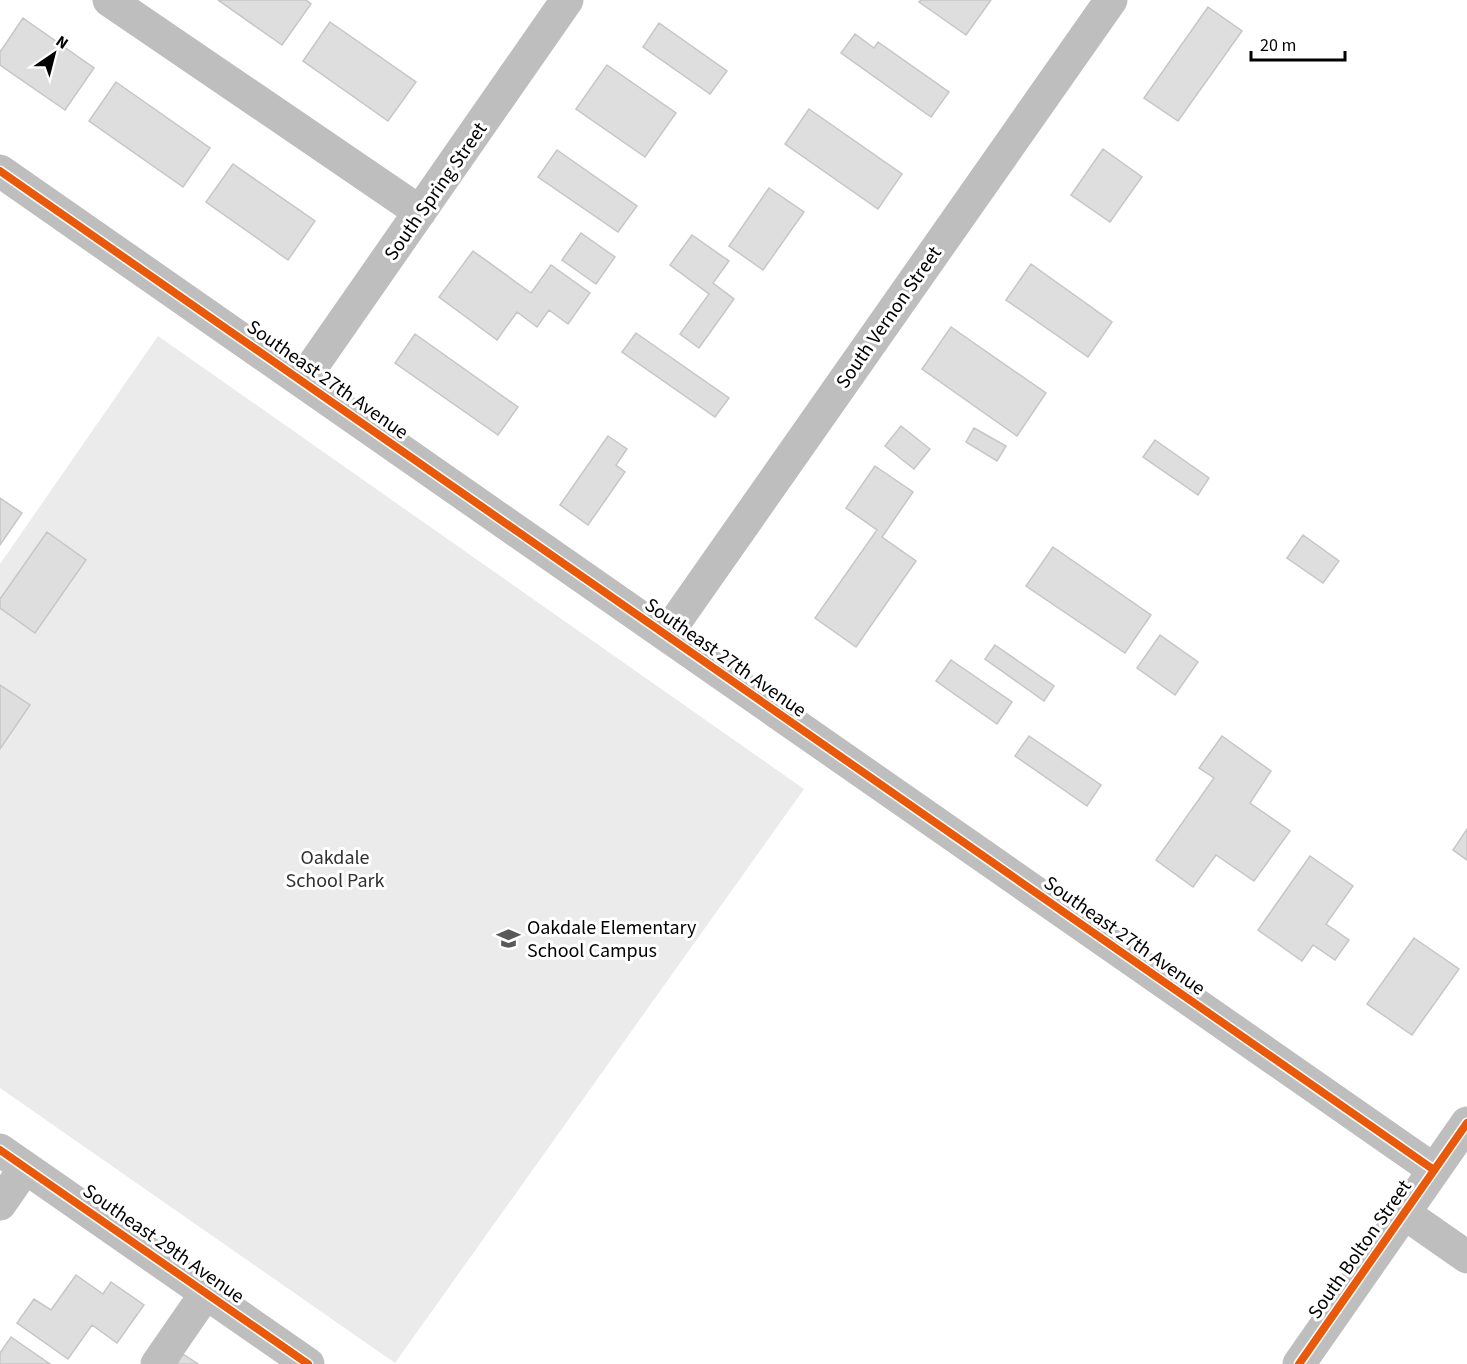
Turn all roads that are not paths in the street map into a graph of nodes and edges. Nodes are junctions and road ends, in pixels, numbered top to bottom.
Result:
1 (109, 0) edge
2 (567, 0) edge
3 (1111, 0) edge
4 (0, 171) edge
5 (420, 212) junction
6 (302, 381) junction
7 (666, 635) junction
8 (1467, 1123) edge
9 (13, 1159) edge
10 (1434, 1170) junction
11 (0, 1204) edge
12 (1404, 1213) junction
13 (1467, 1257) edge
14 (206, 1293) junction
15 (157, 1364) edge
16 (308, 1364) edge
17 (1299, 1364) edge

1 - 5 street
2 - 5 street, South Spring Street
3 - 7 street, South Vernon Street
4 - 6 street, Southeast 27th Avenue
5 - 6 street, South Spring Street
6 - 7 street, Southeast 27th Avenue
7 - 10 street, Southeast 27th Avenue
8 - 10 street, South Bolton Street
9 - 11 street
9 - 14 street, Southeast 29th Avenue
10 - 12 street, South Bolton Street
12 - 13 street
12 - 17 street, South Bolton Street
14 - 15 street
14 - 16 street, Southeast 29th Avenue

